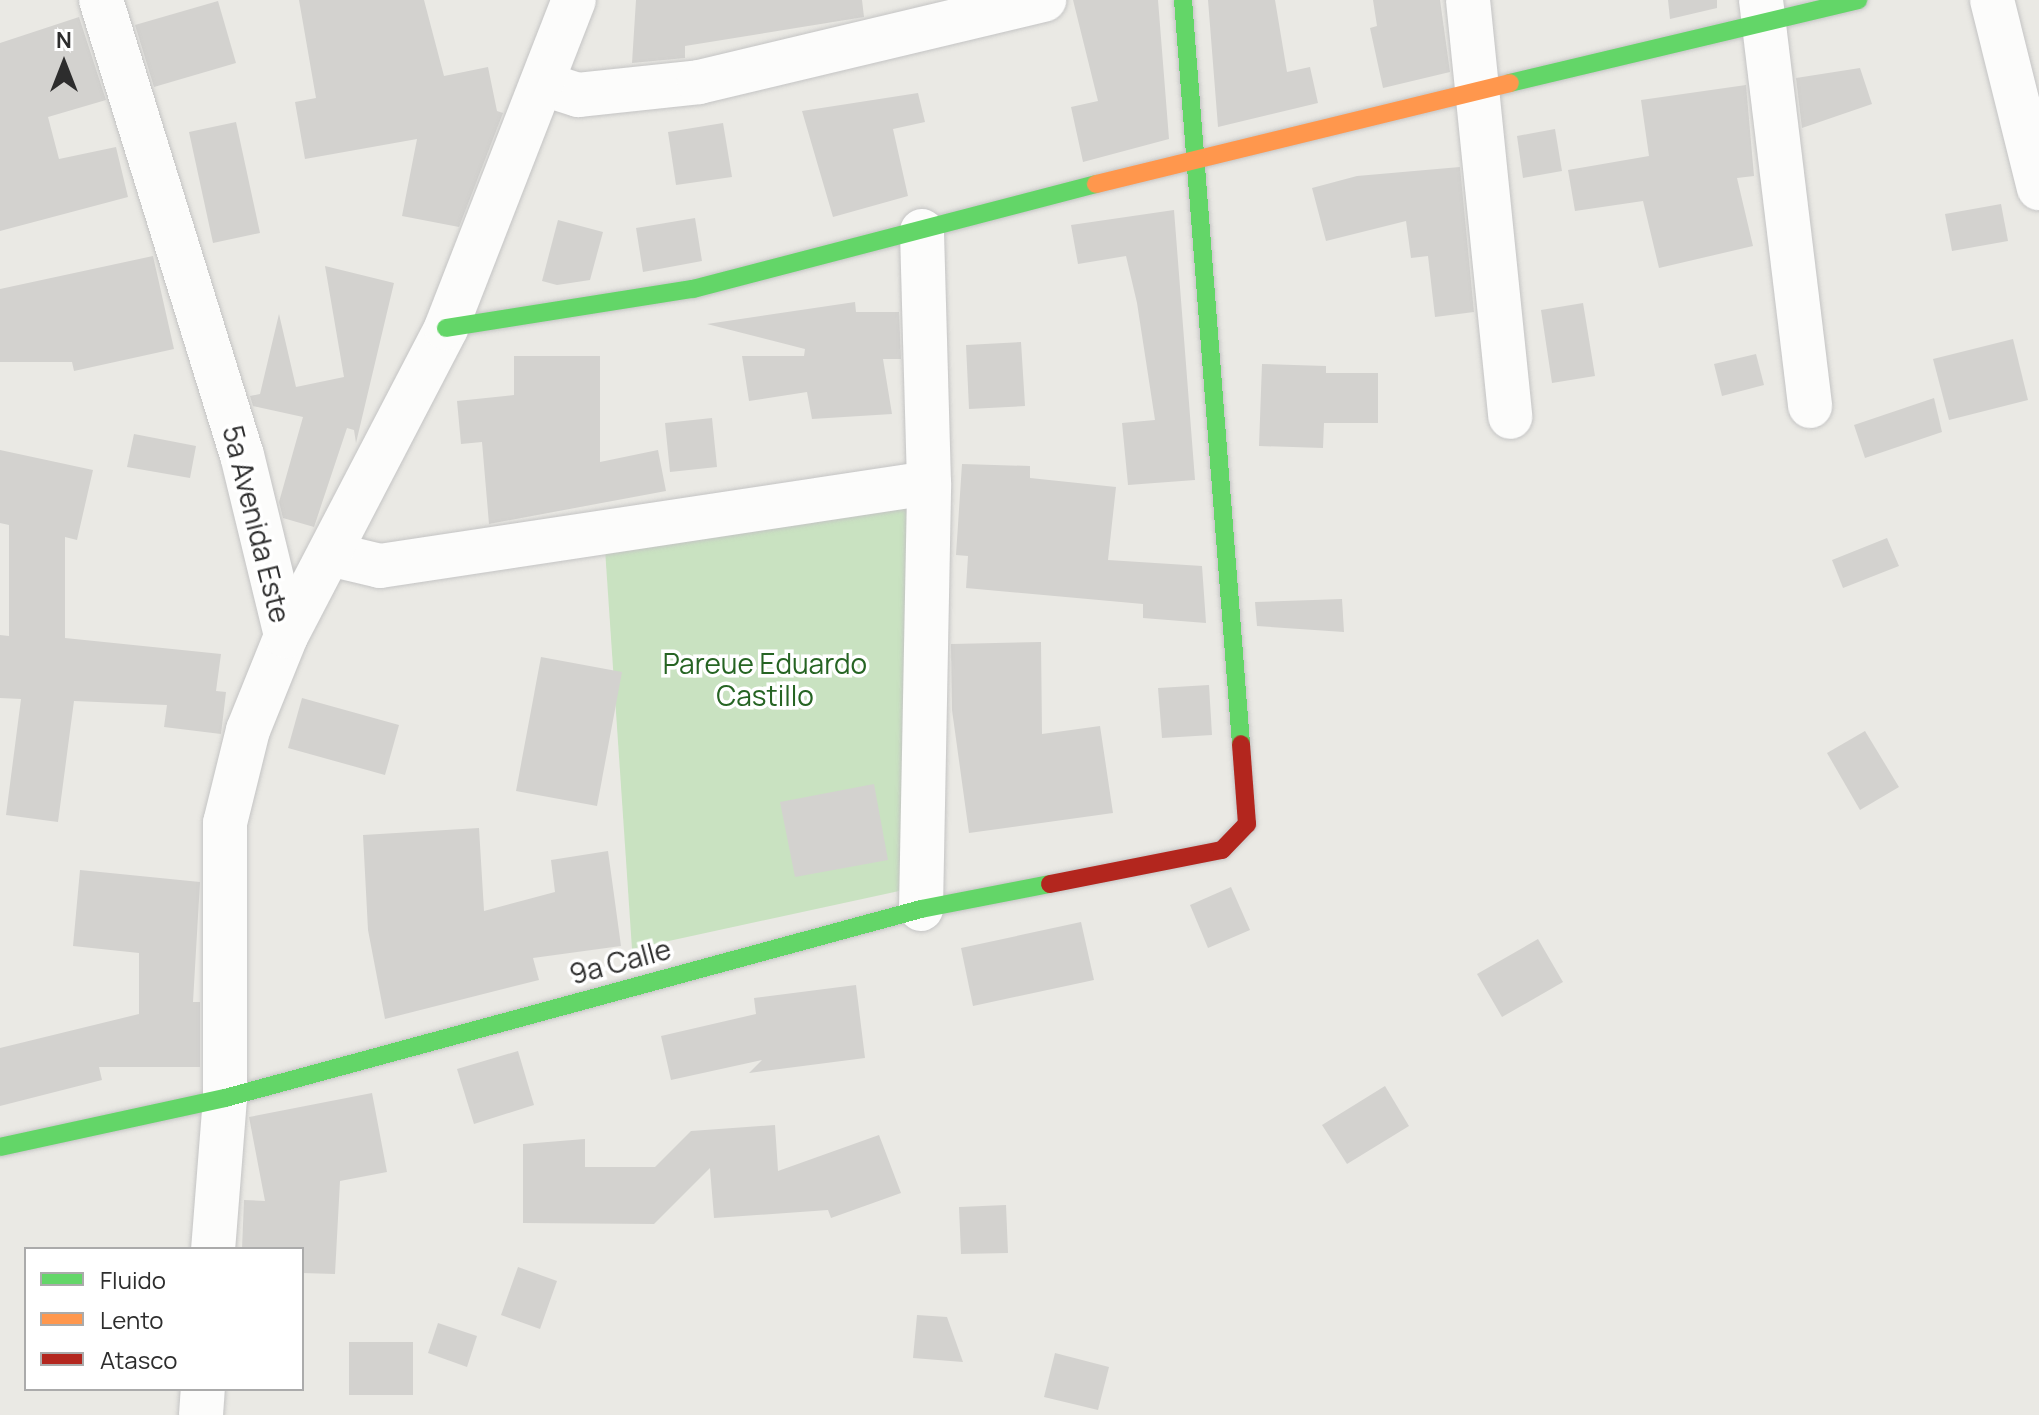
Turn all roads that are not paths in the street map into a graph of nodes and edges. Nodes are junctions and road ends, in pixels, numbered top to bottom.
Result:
1 (101, 0) edge
2 (574, 0) edge
3 (1044, 0) edge
4 (1183, 0) edge
5 (1468, 0) edge
6 (1858, 0) edge
7 (1992, 0) edge
8 (1762, 11) edge
9 (544, 84) junction
10 (1477, 93) junction
11 (1196, 158) junction
12 (2039, 188) edge
13 (922, 231) junction
14 (446, 328) junction
15 (1810, 406) dead end
16 (1510, 417) dead end
17 (929, 483) junction
18 (330, 554) junction
19 (286, 636) junction
20 (921, 909) junction
21 (225, 1098) junction
22 (0, 1147) edge
23 (213, 1247) edge
24 (203, 1391) edge
25 (201, 1415) edge

1 - 19 street, 5a Avenida Este
2 - 9 street
3 - 9 street
4 - 11 street
5 - 10 street
6 - 8 street
7 - 12 street
8 - 10 street
8 - 15 street
9 - 14 street
10 - 11 street
10 - 16 street
11 - 13 street
11 - 20 street, 9a Calle
13 - 14 street
13 - 17 street
14 - 18 street
17 - 18 street
17 - 20 street
18 - 19 street
19 - 21 street, 5a Avenida Este
20 - 21 street, 9a Calle
21 - 22 street, 9a Calle
21 - 23 street, 5a Avenida Este
24 - 25 street

